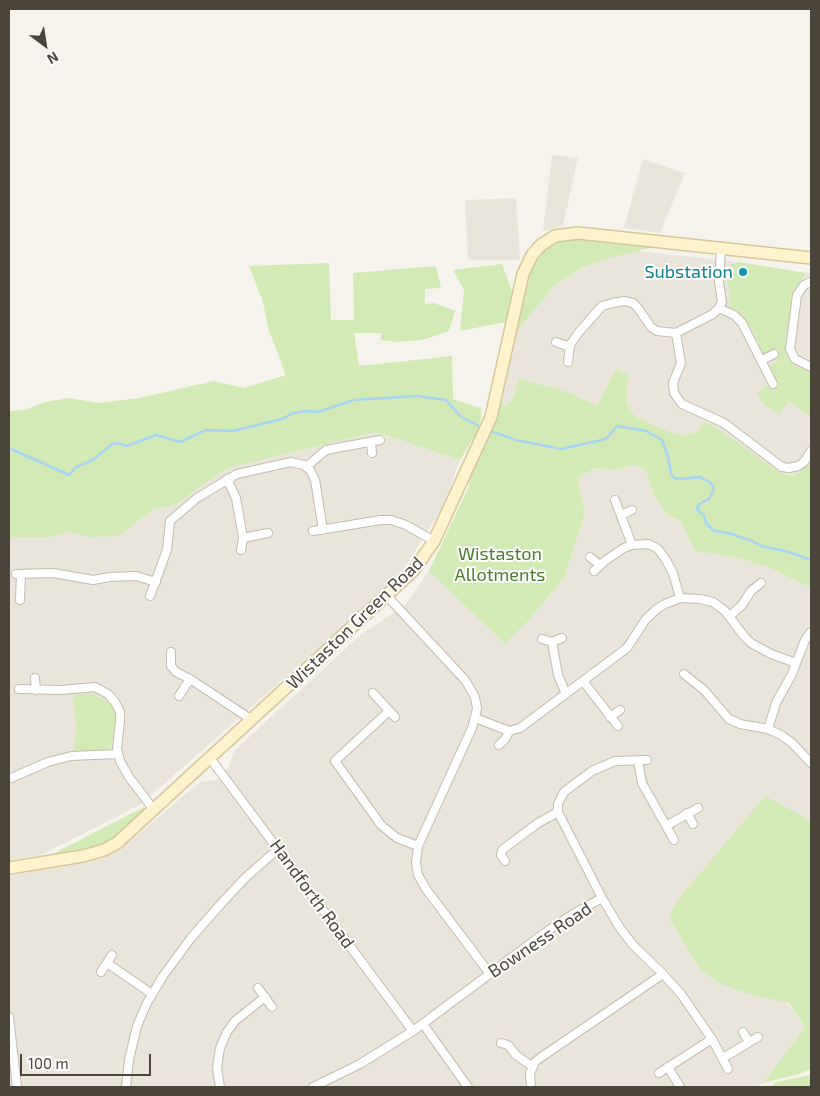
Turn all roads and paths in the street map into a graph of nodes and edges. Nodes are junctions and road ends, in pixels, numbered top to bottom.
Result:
1 (721, 249) junction
2 (811, 258) edge
3 (811, 282) edge
4 (719, 308) junction
5 (676, 333) junction
6 (556, 342) dead end
7 (570, 347) junction
8 (774, 354) dead end
9 (762, 360) junction
10 (568, 362) dead end
11 (811, 367) edge
12 (774, 384) dead end
13 (380, 440) dead end
14 (371, 443) junction
15 (811, 451) edge
16 (372, 453) dead end
17 (306, 467) junction
18 (227, 480) junction
19 (615, 500) dead end
20 (632, 510) dead end
21 (621, 515) junction
22 (323, 530) junction
23 (313, 531) dead end
24 (268, 533) dead end
25 (243, 538) junction
26 (434, 541) junction
27 (632, 545) junction
28 (241, 550) dead end
29 (590, 557) dead end
30 (156, 582) junction
31 (761, 583) dead end
32 (150, 596) dead end
33 (387, 596) junction
34 (680, 598) junction
35 (20, 600) dead end
36 (730, 616) junction
37 (811, 632) edge
38 (562, 638) dead end
39 (542, 639) dead end
40 (552, 642) junction
41 (171, 652) dead end
42 (796, 663) junction
43 (684, 674) dead end
44 (35, 678) dead end
45 (190, 679) junction
46 (583, 681) junction
47 (20, 689) dead end
48 (36, 690) junction
49 (373, 692) dead end
50 (566, 694) junction
51 (179, 696) dead end
52 (620, 710) dead end
53 (389, 711) junction
54 (395, 717) dead end
55 (610, 717) junction
56 (476, 718) junction
57 (252, 720) junction
58 (618, 726) dead end
59 (768, 729) junction
60 (508, 732) junction
61 (499, 744) dead end
62 (118, 754) junction
63 (210, 758) junction
64 (811, 763) edge
65 (11, 778) dead end
66 (698, 808) dead end
67 (154, 810) junction
68 (558, 812) junction
69 (687, 813) junction
70 (693, 824) dead end
71 (666, 826) junction
72 (674, 840) dead end
73 (418, 846) junction
74 (278, 849) junction
75 (505, 861) dead end
76 (9, 868) edge
77 (602, 898) junction
78 (112, 955) dead end
79 (107, 963) junction
80 (101, 972) dead end
81 (490, 974) junction
82 (664, 974) junction
83 (258, 988) dead end
84 (152, 994) junction
85 (265, 997) junction
86 (272, 1007) dead end
87 (9, 1017) edge
88 (423, 1024) junction
89 (412, 1031) junction
90 (744, 1032) dead end
91 (758, 1037) dead end
92 (712, 1039) junction
93 (749, 1042) junction
94 (501, 1043) dead end
95 (723, 1058) junction
96 (533, 1067) junction
97 (668, 1067) junction
98 (728, 1068) dead end
99 (659, 1072) dead end
100 (14, 1085) edge
101 (318, 1086) edge
102 (126, 1087) edge
103 (220, 1087) edge
104 (468, 1087) edge
105 (531, 1087) edge
106 (680, 1087) edge

1 - 2 street, Wistaston Green Road
1 - 4 street
1 - 26 street, Wistaston Green Road
3 - 11 street
4 - 5 street
4 - 9 street
5 - 7 street
5 - 15 street
6 - 7 street
7 - 10 street
8 - 9 street
9 - 12 street
13 - 14 street
14 - 16 street
14 - 17 street
17 - 18 street
17 - 22 street
18 - 25 street
18 - 30 street
19 - 21 street
20 - 21 street
21 - 27 street
22 - 23 street
22 - 26 street
24 - 25 street
25 - 28 street
26 - 33 street, Wistaston Green Road
27 - 29 street
27 - 34 street
30 - 32 street
30 - 35 street
31 - 36 street
33 - 56 street
33 - 57 street, Wistaston Green Road
34 - 36 street
34 - 46 street
36 - 42 street
37 - 42 street
38 - 40 street
39 - 40 street
40 - 50 street
41 - 45 street
42 - 59 street
43 - 59 street
44 - 48 street
45 - 51 street
45 - 57 street
46 - 50 street
46 - 55 street
47 - 48 street
48 - 62 street
49 - 53 street
50 - 60 street
52 - 55 street
53 - 54 street
53 - 73 street
55 - 58 street
56 - 60 street
56 - 73 street
57 - 63 street, Wistaston Green Road
59 - 64 street
60 - 61 street
62 - 65 street
62 - 67 street
63 - 67 street, Wistaston Green Road
63 - 74 street, Handforth Road
66 - 69 street
67 - 76 street, Wistaston Green Road
68 - 71 street
68 - 75 street
68 - 77 street, Bowness Road
69 - 70 street
69 - 71 street
71 - 72 street
73 - 81 street
74 - 84 street
74 - 89 street, Handforth Road
77 - 81 street, Bowness Road
77 - 82 street
78 - 79 street
79 - 80 street
79 - 84 street
81 - 88 street, Bowness Road
82 - 92 street
82 - 96 street
83 - 85 street
84 - 102 street
85 - 86 street
85 - 103 street
87 - 100 street
88 - 89 street, Bowness Road
88 - 104 street
89 - 101 street, Bowness Road
90 - 93 street
91 - 93 street
92 - 95 street
92 - 97 street
93 - 95 street
94 - 96 street
95 - 98 street
96 - 105 street
97 - 99 street
97 - 106 street

